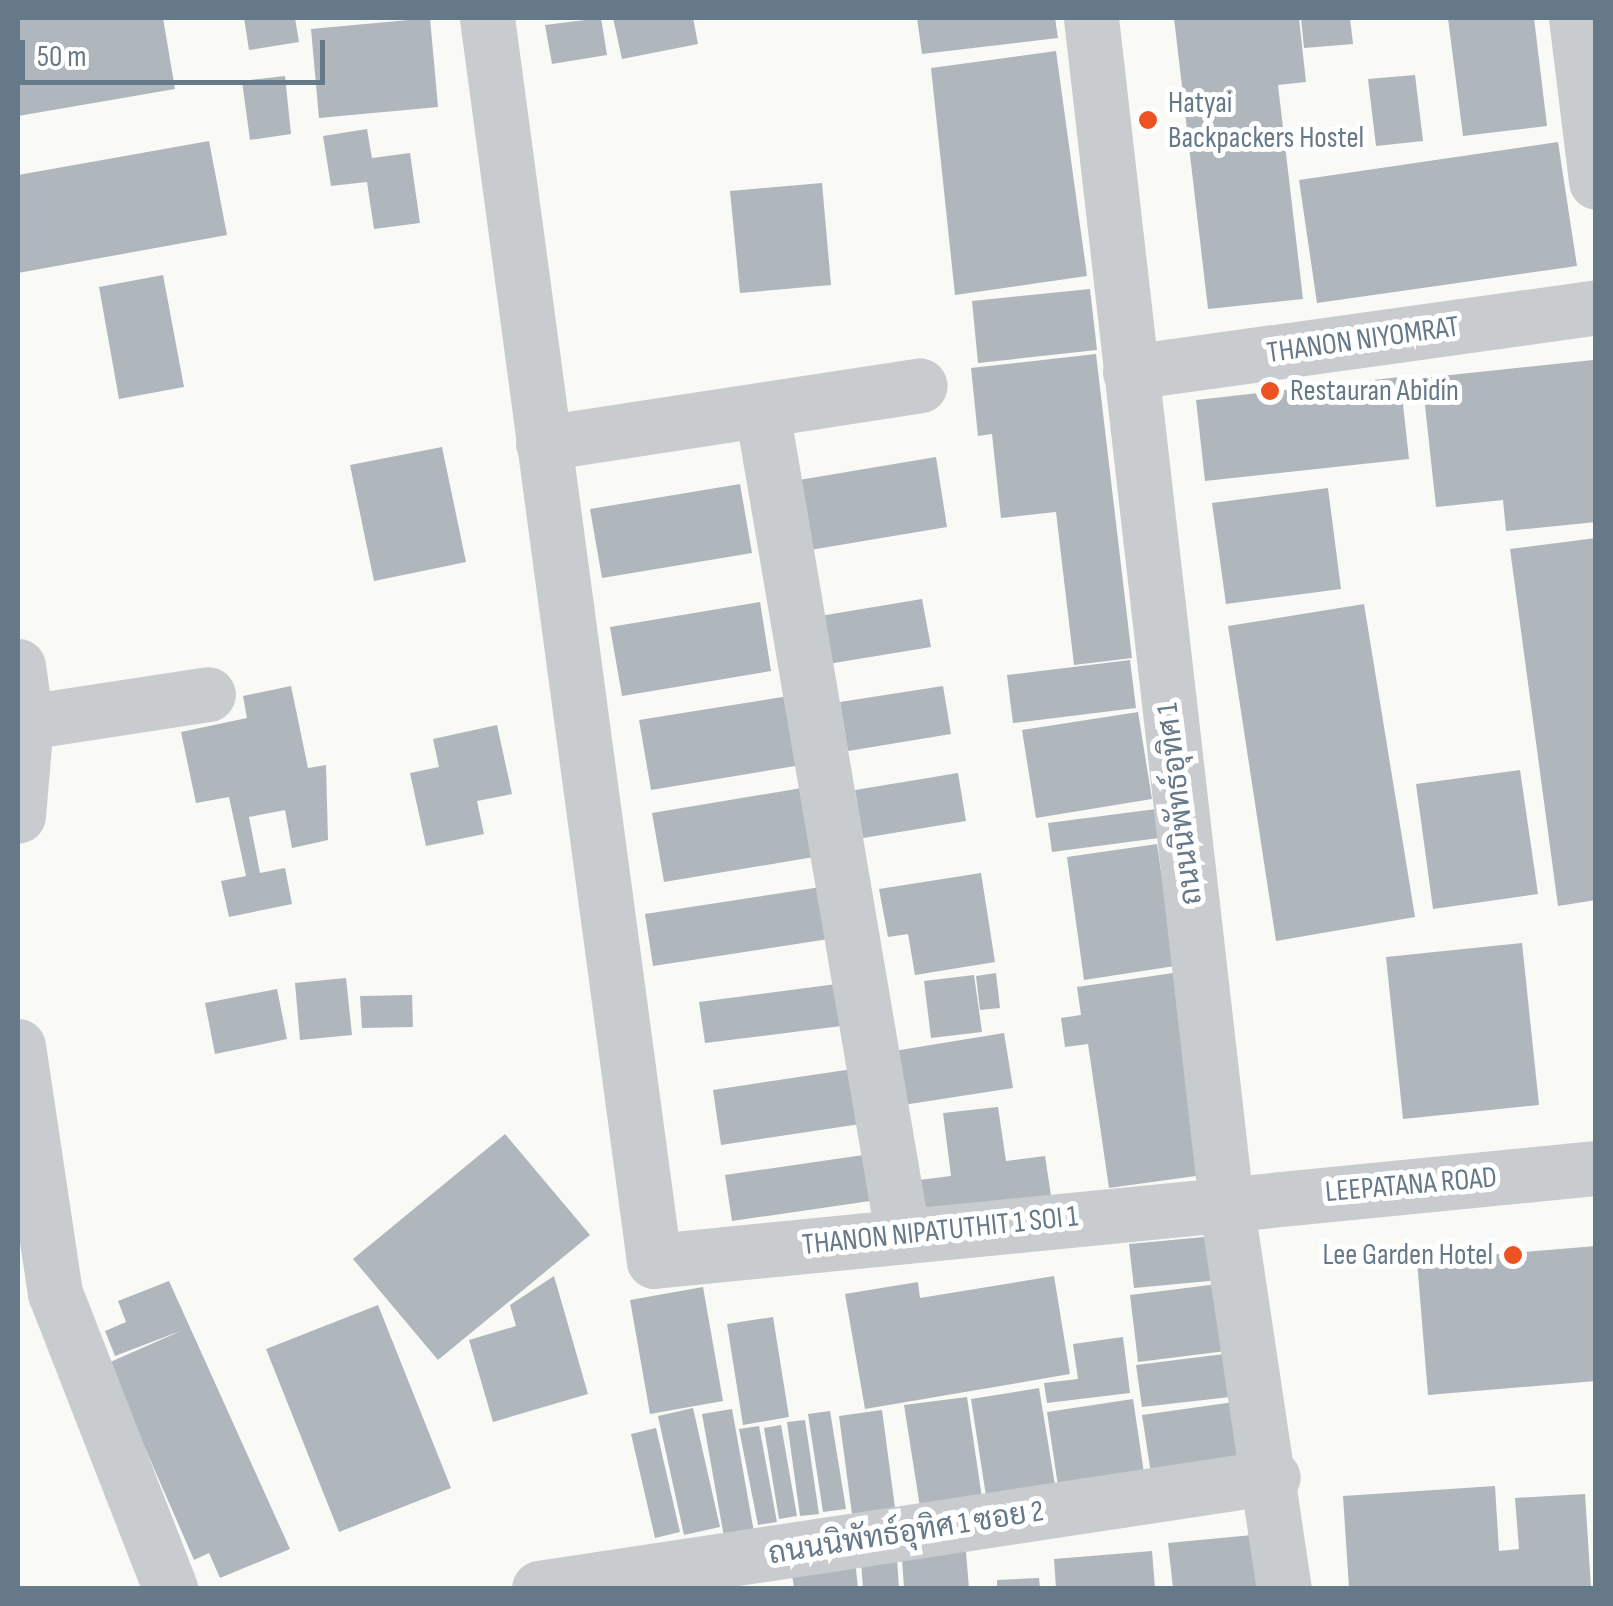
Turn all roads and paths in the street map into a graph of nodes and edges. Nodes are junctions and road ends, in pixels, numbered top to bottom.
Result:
1 (487, 18) edge
2 (1091, 18) edge
3 (1576, 18) edge
4 (1596, 182) edge
5 (1596, 308) edge
6 (1130, 372) junction
7 (920, 385) dead end
8 (762, 411) junction
9 (543, 443) junction
10 (18, 666) edge
11 (208, 694) dead end
12 (26, 722) junction
13 (18, 816) edge
14 (18, 1046) edge
15 (1596, 1168) edge
16 (1226, 1202) junction
17 (902, 1233) junction
18 (1273, 1478) junction
19 (170, 1588) edge
20 (539, 1588) edge
21 (1284, 1588) edge

1 - 9 street
2 - 6 street, ถนนนิพัทธ์อุทิศ 1
3 - 4 street
5 - 6 street, THANON NIYOMRAT
6 - 16 street, ถนนนิพัทธ์อุทิศ 1
7 - 8 street
8 - 9 street
8 - 17 street
9 - 17 street, THANON NIPATUTHIT 1 SOI 1
10 - 12 street
11 - 12 street
12 - 13 street
14 - 19 street
15 - 16 street, LEEPATANA ROAD
16 - 17 street, THANON NIPATUTHIT 1 SOI 1
16 - 18 street, ถนนนิพัทธ์อุทิศ 1
18 - 20 street, ถนนนิพัทธ์อุทิศ 1 ซอย 2
18 - 21 street, ถนนนิพัทธ์อุทิศ 1

